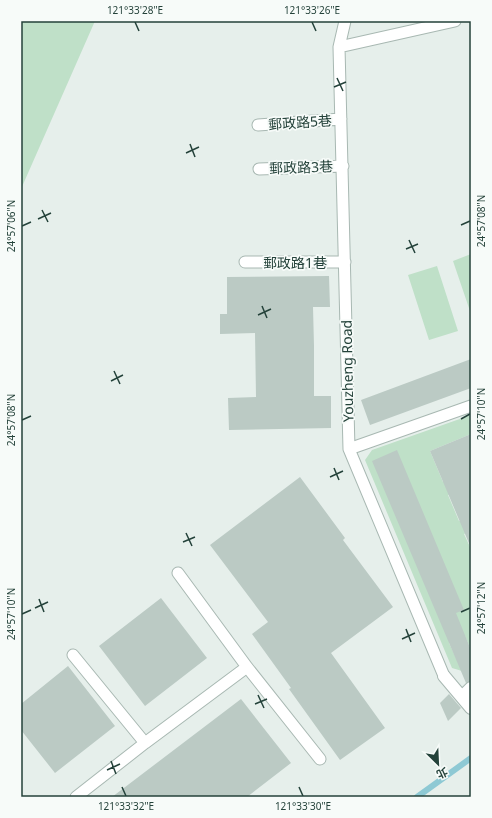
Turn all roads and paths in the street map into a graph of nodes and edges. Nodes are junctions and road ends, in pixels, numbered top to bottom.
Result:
1 (345, 21) edge
2 (456, 21) edge
3 (340, 48) junction
4 (341, 119) junction
5 (258, 125) dead end
6 (342, 166) junction
7 (259, 169) dead end
8 (245, 262) dead end
9 (345, 262) junction
10 (471, 406) edge
11 (349, 449) junction
12 (178, 573) dead end
13 (73, 655) dead end
14 (247, 667) junction
15 (444, 676) joint
16 (471, 688) edge
17 (462, 697) junction
18 (471, 708) edge
19 (145, 743) junction
20 (320, 759) dead end
21 (76, 797) edge

1 - 3 lane, Youzheng Road
2 - 3 lane
3 - 4 lane, Youzheng Road
4 - 5 lane, 郵政路5巷
4 - 6 lane, Youzheng Road
6 - 7 lane, 郵政路3巷
6 - 9 lane, Youzheng Road
8 - 9 lane, 郵政路1巷
9 - 11 lane, Youzheng Road
10 - 11 lane
11 - 15 lane, Youzheng Road
12 - 14 lane
13 - 19 lane
14 - 19 lane
14 - 20 lane
15 - 17 street, Youzheng Road
16 - 17 street
17 - 18 street, Youzheng Road
19 - 21 lane

